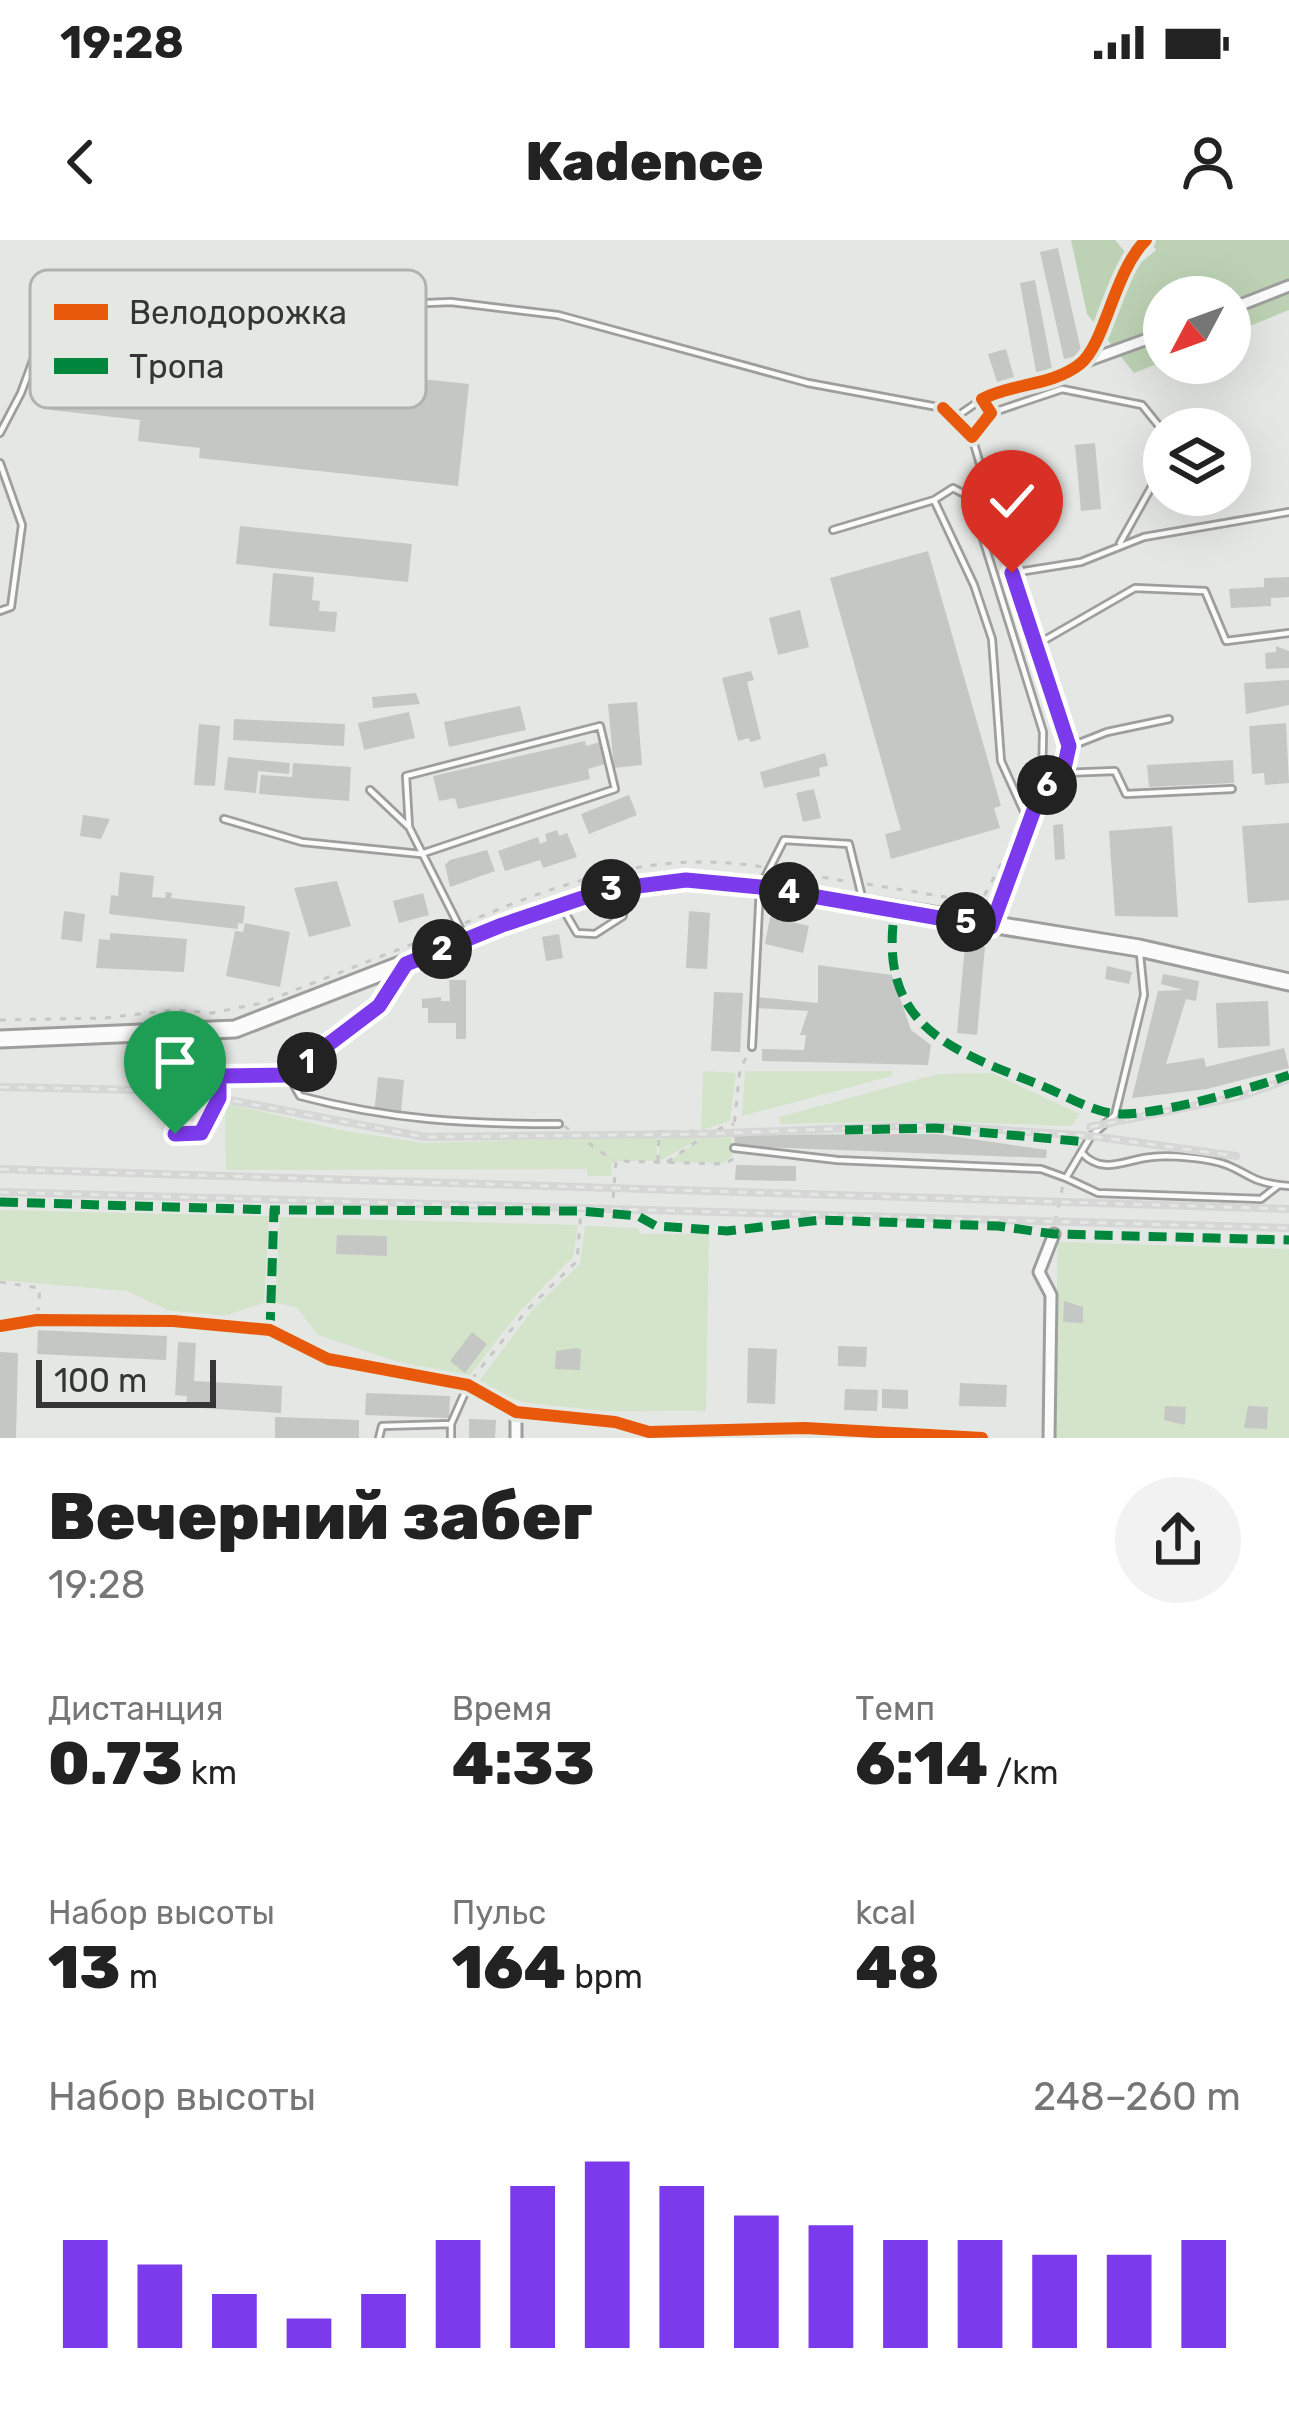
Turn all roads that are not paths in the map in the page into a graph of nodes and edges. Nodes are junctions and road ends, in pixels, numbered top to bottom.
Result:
1 (1138, 242) edge
2 (1289, 286) edge
3 (1251, 301) edge
4 (426, 303) edge
5 (1143, 341) edge
6 (1084, 362) junction
7 (30, 369) edge
8 (982, 399) junction
9 (943, 408) joint
10 (991, 413) junction
11 (956, 417) junction
12 (0, 433) edge
13 (972, 436) junction
14 (0, 463) edge
15 (934, 500) junction
16 (1289, 512) edge
17 (832, 530) dead end
18 (1118, 548) junction
19 (1012, 573) junction
20 (0, 610) edge
21 (1289, 633) edge
22 (1036, 645) junction
23 (1169, 718) dead end
24 (1069, 746) junction
25 (1063, 773) junction
26 (1042, 788) junction
27 (1232, 789) dead end
28 (370, 790) dead end
29 (224, 820) dead end
30 (409, 826) junction
31 (1030, 827) junction
32 (421, 854) junction
33 (760, 887) junction
34 (623, 888) junction
35 (560, 904) junction
36 (863, 904) junction
37 (991, 927) junction
38 (466, 939) junction
39 (1139, 948) junction
40 (406, 964) junction
41 (1289, 982) edge
42 (133, 1037) junction
43 (0, 1039) edge
44 (752, 1047) road end
45 (288, 1075) junction
46 (219, 1076) junction
47 (559, 1124) road end
48 (175, 1134) dead end
49 (734, 1148) dead end
50 (1082, 1153) junction
51 (1066, 1178) junction
52 (1279, 1185) junction
53 (1289, 1186) edge
54 (1054, 1234) road end
55 (0, 1326) edge
56 (467, 1385) junction
57 (516, 1412) junction
58 (451, 1424) junction
59 (806, 1433) edge
60 (650, 1435) edge
61 (379, 1438) edge
62 (451, 1438) edge
63 (516, 1438) edge
64 (982, 1438) edge
65 (1049, 1438) edge

1 - 6 street
2 - 3 street
4 - 9 lane
5 - 6 street
6 - 8 street
7 - 12 lane
8 - 10 street
8 - 11 lane
9 - 11 street
10 - 13 street
10 - 18 lane
11 - 13 street
13 - 19 lane
14 - 20 lane
15 - 17 lane
15 - 26 lane
15 - 31 lane
16 - 18 lane
18 - 19 lane
19 - 22 lane
21 - 22 lane
22 - 24 lane
23 - 24 lane
24 - 25 lane
25 - 26 lane
25 - 27 lane
26 - 31 lane
28 - 30 lane
29 - 32 lane
30 - 32 lane
30 - 32 lane
31 - 37 lane
32 - 38 lane
33 - 34 main road
33 - 36 main road
33 - 36 lane
33 - 44 lane
34 - 35 main road
34 - 35 lane
35 - 38 main road
36 - 37 main road
37 - 39 main road
38 - 40 main road
39 - 41 main road
39 - 50 lane
40 - 42 main road
40 - 45 lane
42 - 43 main road
42 - 46 lane
45 - 46 lane
45 - 47 lane
46 - 48 lane
49 - 51 lane
50 - 51 lane
50 - 52 lane
51 - 52 lane
52 - 53 lane
54 - 65 street
55 - 56 street
56 - 57 street
56 - 58 lane
57 - 60 street
57 - 63 street
58 - 61 lane
58 - 62 lane
59 - 60 street
59 - 64 street

